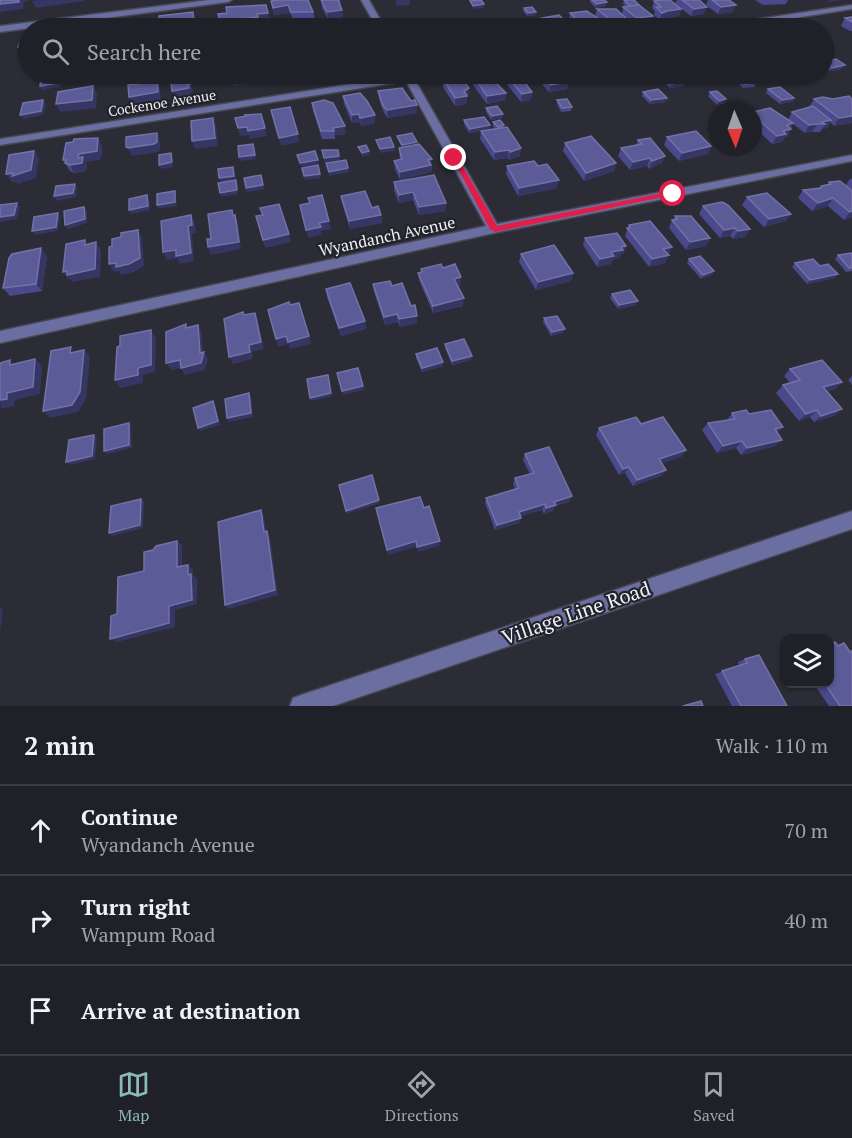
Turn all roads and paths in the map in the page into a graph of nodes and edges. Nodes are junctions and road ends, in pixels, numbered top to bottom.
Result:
1 (228, 0) edge
2 (365, 0) edge
3 (852, 8) edge
4 (81, 18) edge
5 (375, 18) edge
6 (786, 18) edge
7 (18, 26) edge
8 (0, 28) edge
9 (359, 84) edge
10 (413, 84) edge
11 (0, 142) edge
12 (852, 158) edge
13 (495, 229) junction
14 (0, 337) edge
15 (852, 520) edge
16 (301, 706) edge

1 - 4 street
2 - 5 street
3 - 6 street
7 - 8 street
9 - 11 street, Cockenoe Avenue
10 - 13 street
12 - 13 street, Wyandanch Avenue
13 - 14 street, Wyandanch Avenue
15 - 16 street, Village Line Road

